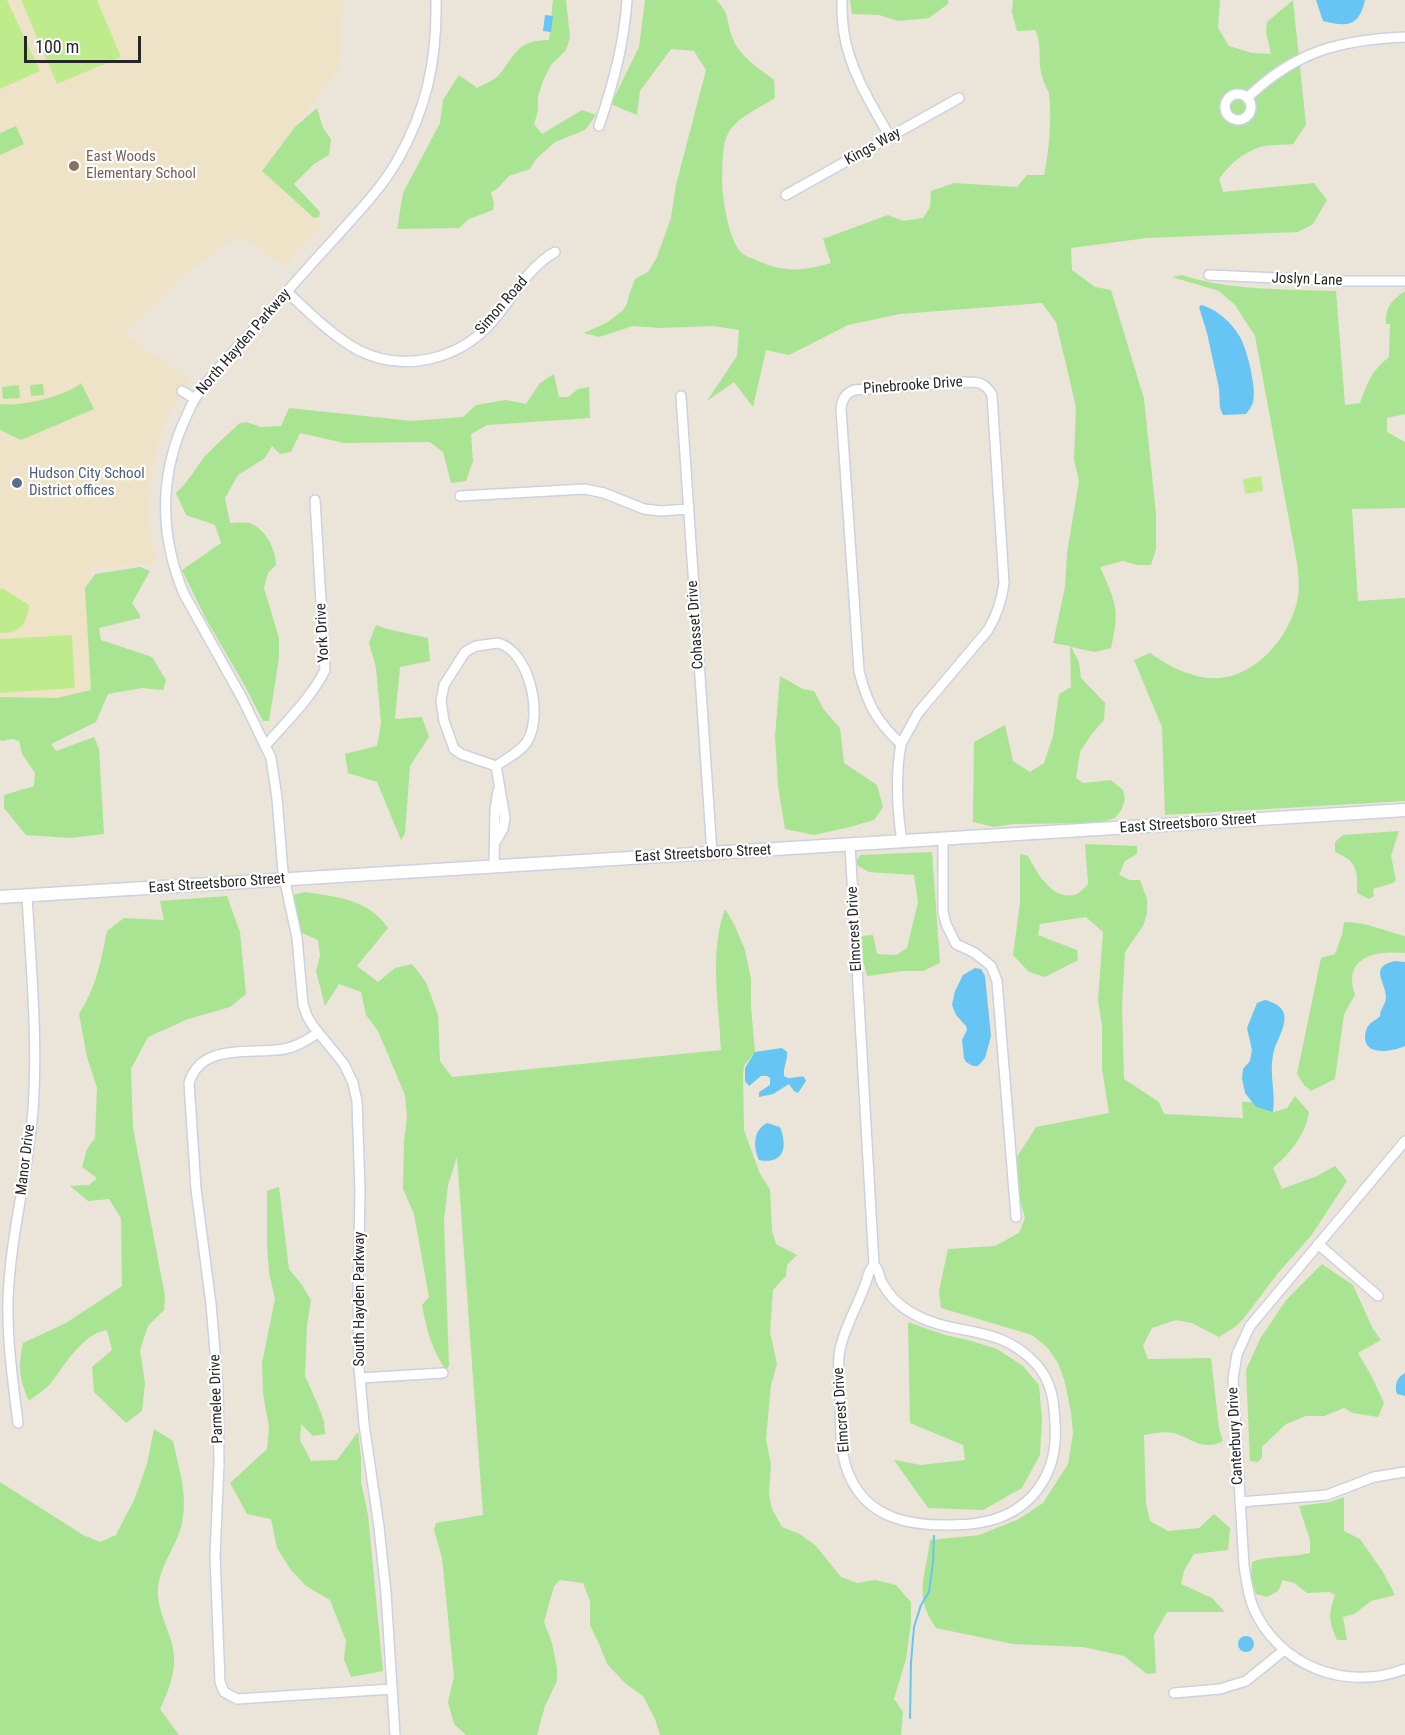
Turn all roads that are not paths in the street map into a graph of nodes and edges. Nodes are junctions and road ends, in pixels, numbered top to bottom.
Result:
1 (436, 0) edge
2 (627, 0) edge
3 (842, 0) edge
4 (1405, 37) edge
5 (959, 98) dead end
6 (1247, 98) dead end
7 (599, 126) dead end
8 (890, 137) junction
9 (786, 195) dead end
10 (555, 252) dead end
11 (1209, 275) dead end
12 (1405, 281) edge
13 (287, 292) junction
14 (183, 391) dead end
15 (681, 396) dead end
16 (195, 399) junction
17 (460, 496) dead end
18 (315, 500) dead end
19 (688, 509) junction
20 (901, 744) junction
21 (266, 745) junction
22 (496, 766) junction
23 (1405, 810) edge
24 (943, 840) junction
25 (902, 842) junction
26 (850, 845) junction
27 (712, 853) junction
28 (494, 866) junction
29 (285, 880) junction
30 (27, 896) junction
31 (0, 897) edge
32 (318, 1033) junction
33 (1405, 1141) edge
34 (1016, 1217) dead end
35 (1318, 1244) junction
36 (874, 1265) junction
37 (1378, 1296) dead end
38 (443, 1373) dead end
39 (360, 1378) junction
40 (18, 1423) dead end
41 (1405, 1472) edge
42 (1240, 1502) junction
43 (1283, 1651) junction
44 (1405, 1669) edge
45 (392, 1689) junction
46 (1174, 1693) dead end
47 (395, 1735) edge

1 - 13 street, North Hayden Parkway
2 - 7 street
3 - 8 street
4 - 6 street
5 - 8 street, Kings Way
8 - 9 street, Kings Way
10 - 13 street, Simon Road
11 - 12 street, Joslyn Lane
13 - 16 street, North Hayden Parkway
14 - 16 street
15 - 19 street, Cohasset Drive
16 - 21 street, North Hayden Parkway
17 - 19 street
18 - 21 street, York Drive
19 - 27 street, Cohasset Drive
20 - 20 street, Pinebrooke Drive
20 - 25 street, Pinebrooke Drive
21 - 29 street, North Hayden Parkway
22 - 22 street
22 - 28 street
23 - 24 main road, East Streetsboro Street
24 - 25 main road, East Streetsboro Street
24 - 34 street
25 - 26 main road, East Streetsboro Street
26 - 27 main road, East Streetsboro Street
26 - 36 street, Elmcrest Drive
27 - 28 main road, East Streetsboro Street
28 - 29 main road, East Streetsboro Street
29 - 30 main road, East Streetsboro Street
29 - 32 street, South Hayden Parkway
30 - 31 main road, East Streetsboro Street
30 - 40 street, Manor Drive
32 - 39 street, South Hayden Parkway
32 - 45 street, Parmelee Drive
33 - 35 street, Canterbury Drive
35 - 37 street
35 - 42 street, Canterbury Drive
36 - 36 street, Elmcrest Drive
38 - 39 street
39 - 45 street, South Hayden Parkway
41 - 42 street
42 - 43 street, Canterbury Drive
43 - 44 street, Canterbury Drive
43 - 46 street
45 - 47 street, South Hayden Parkway

